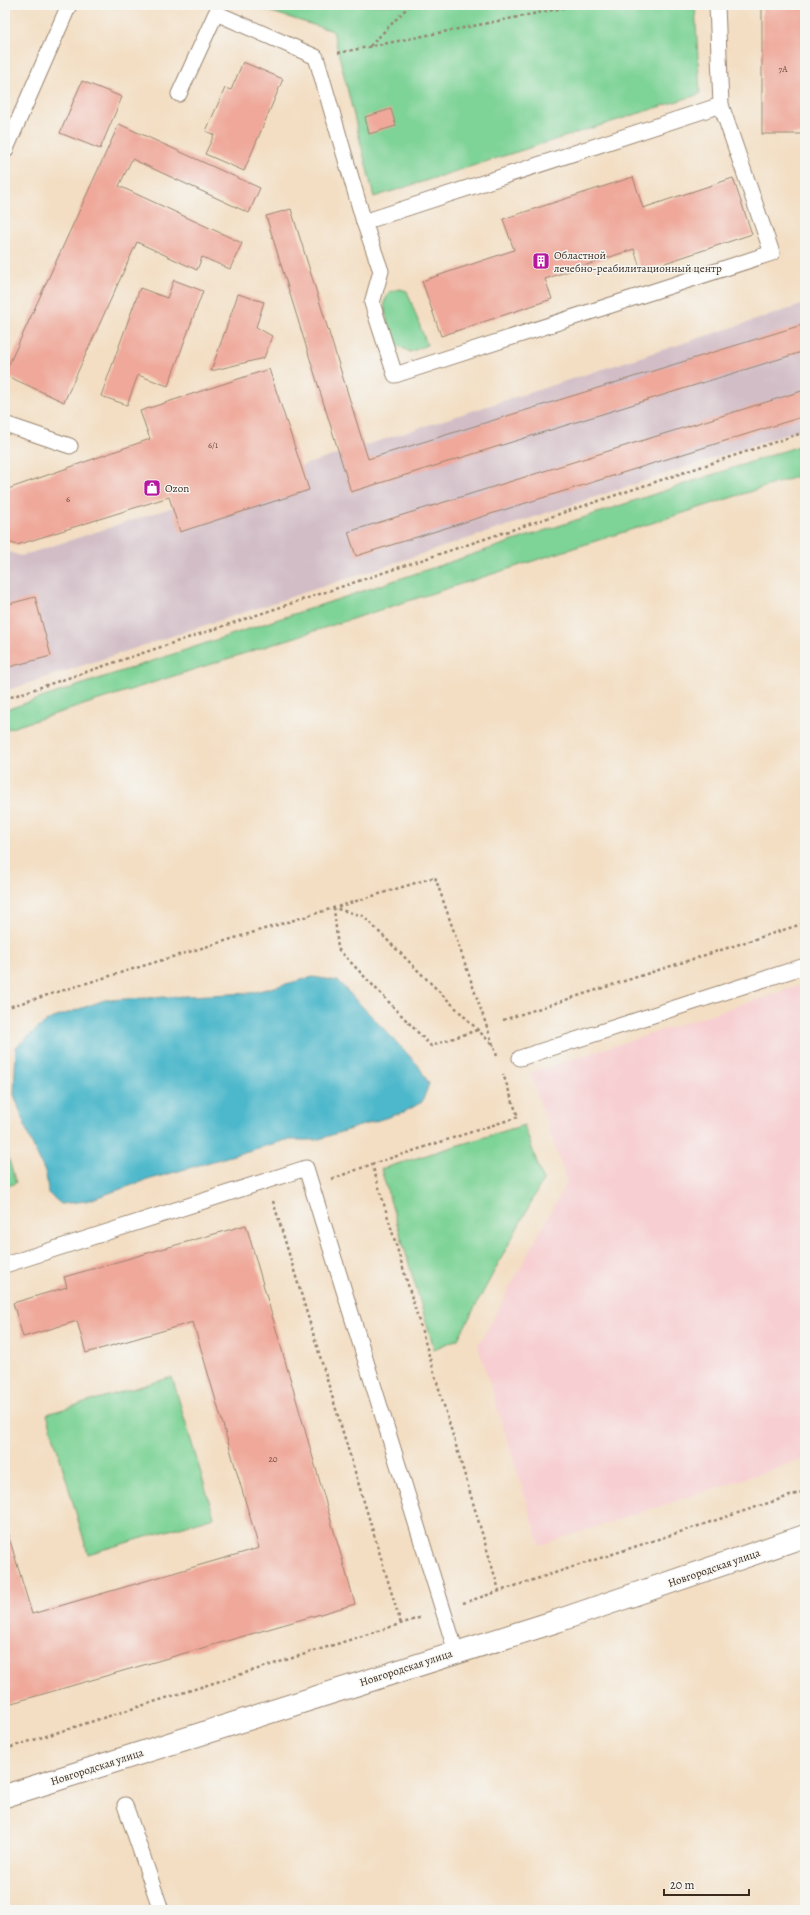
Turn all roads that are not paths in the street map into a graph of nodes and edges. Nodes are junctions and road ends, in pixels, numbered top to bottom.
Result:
1 (70, 5) edge
2 (717, 5) edge
3 (179, 94) dead end
4 (721, 105) junction
5 (5, 151) edge
6 (364, 222) junction
7 (5, 424) edge
8 (70, 446) dead end
9 (805, 966) edge
10 (520, 1058) dead end
11 (5, 1265) edge
12 (805, 1536) edge
13 (456, 1652) junction
14 (5, 1796) edge
15 (126, 1805) dead end
16 (161, 1910) edge

1 - 5 lane
2 - 4 lane
3 - 6 lane
4 - 6 lane
4 - 6 lane
7 - 8 lane
9 - 10 lane
11 - 13 lane
12 - 13 street, Новгородская улица
13 - 14 street, Новгородская улица
15 - 16 lane

